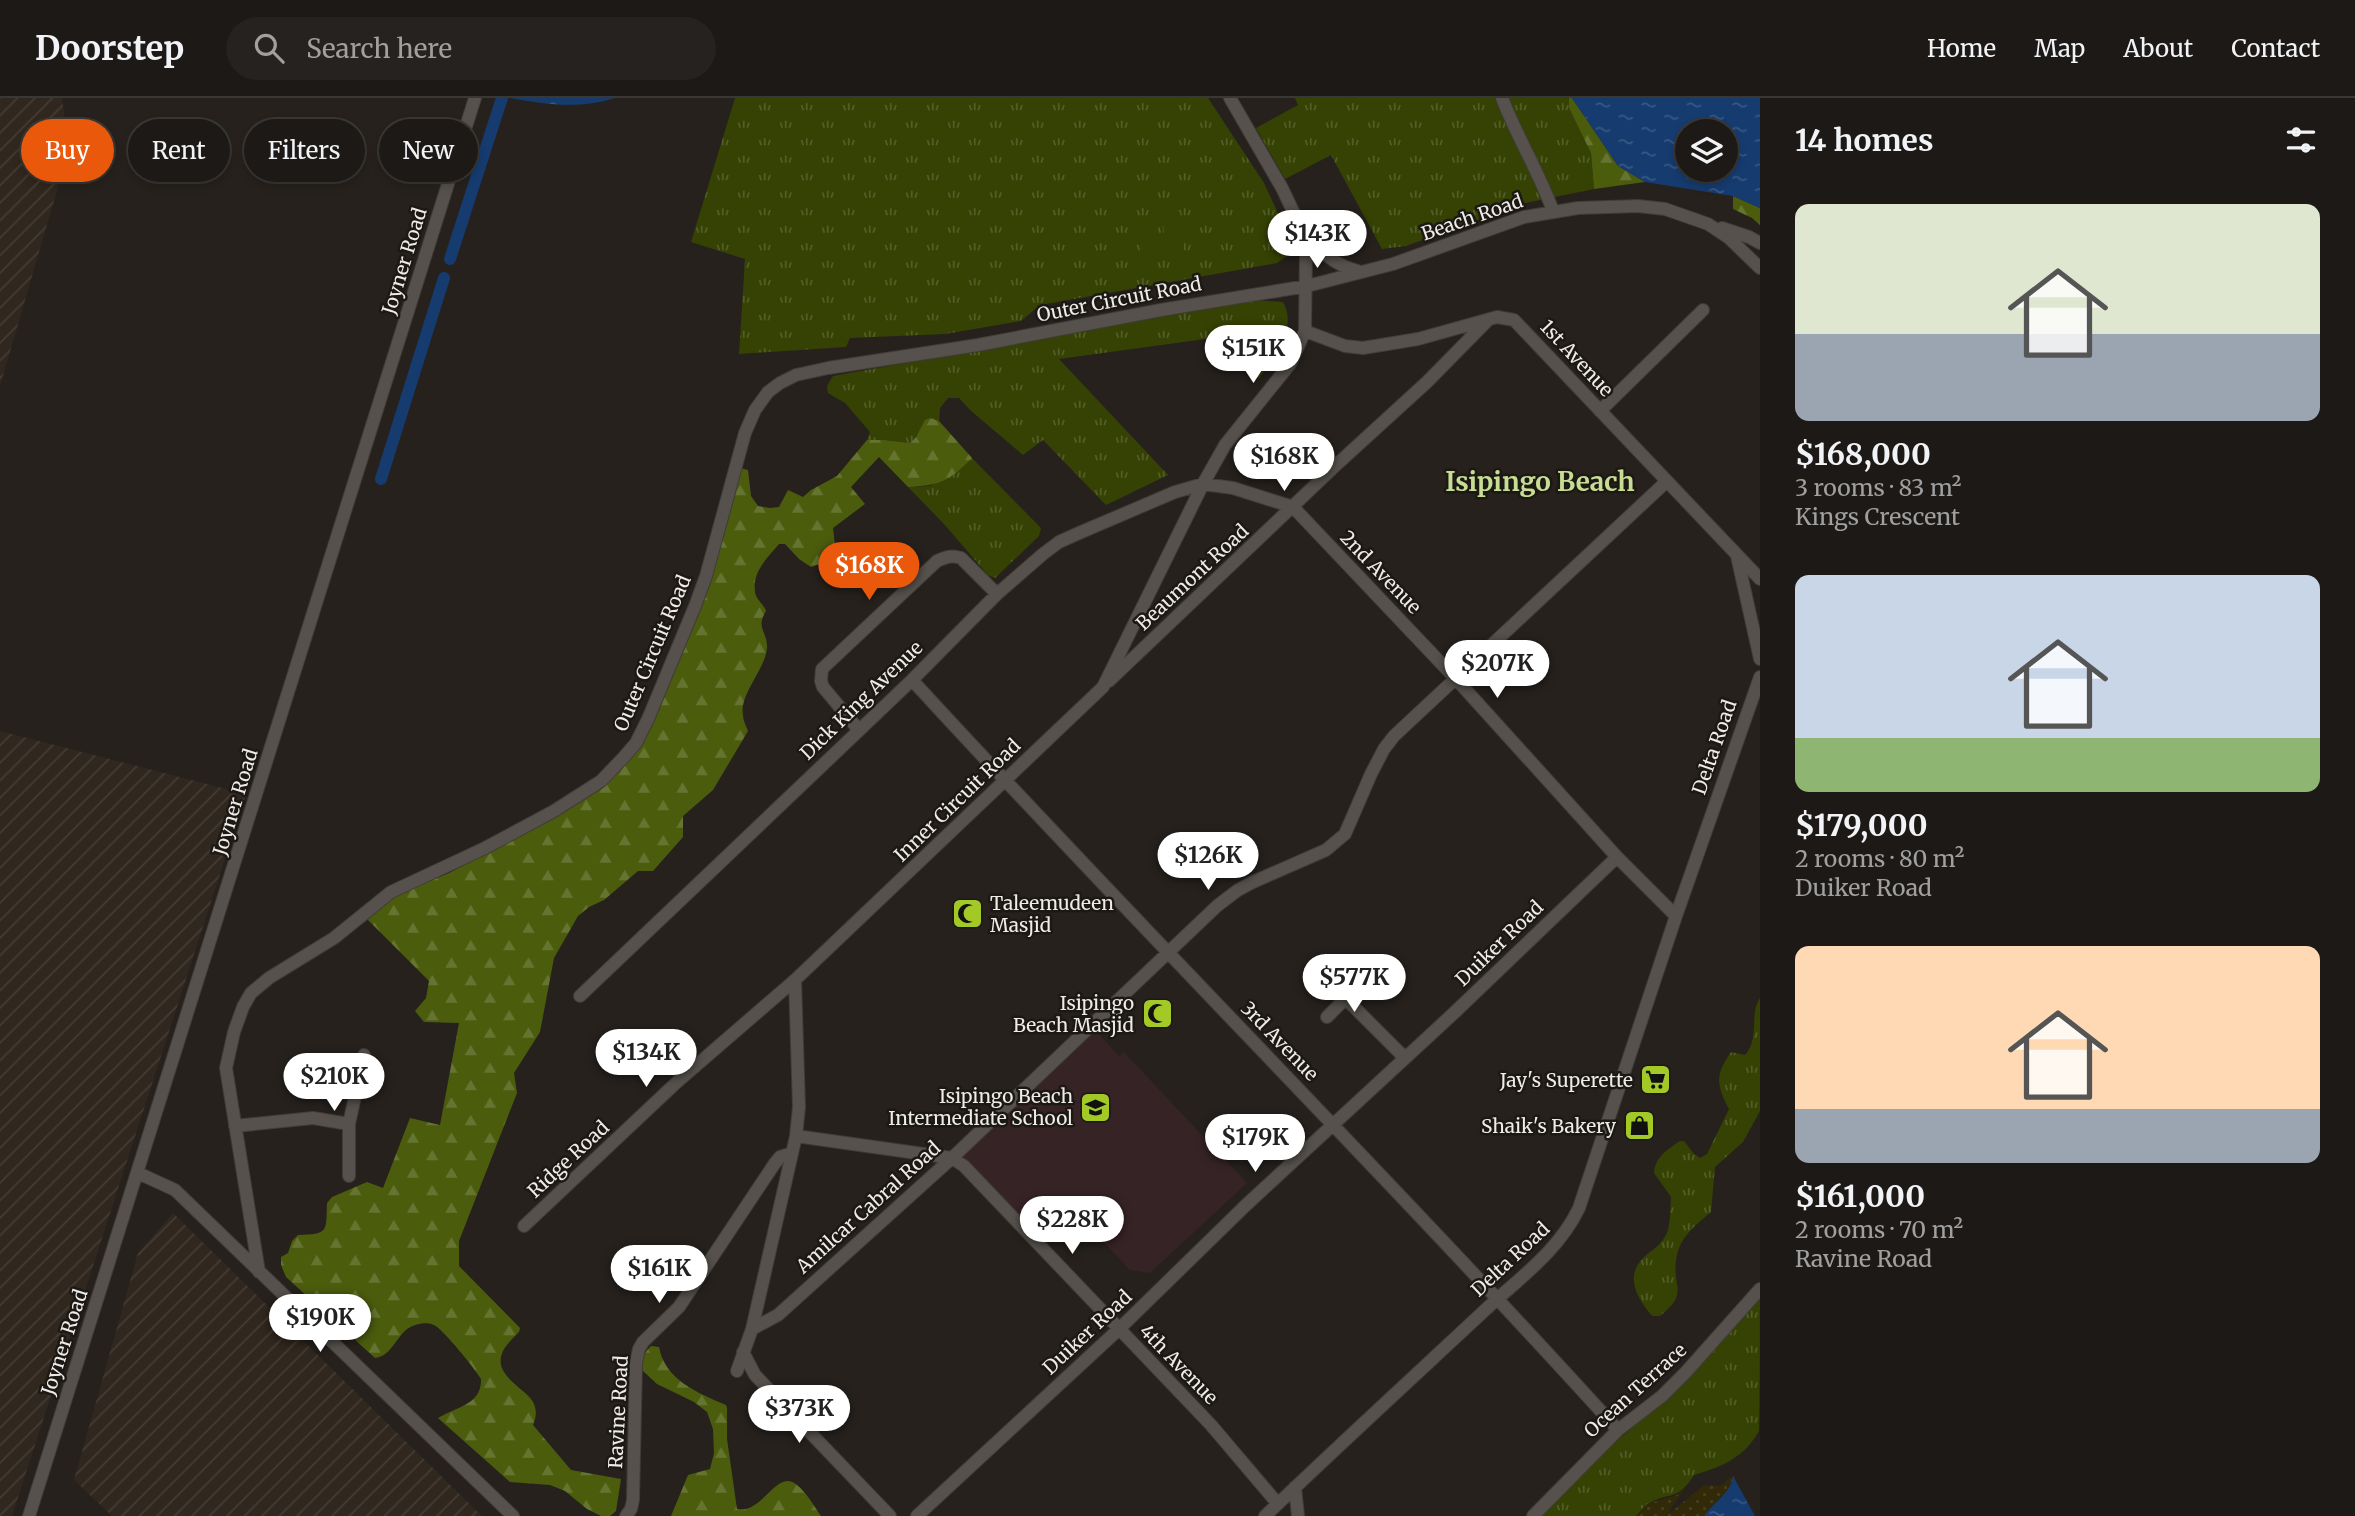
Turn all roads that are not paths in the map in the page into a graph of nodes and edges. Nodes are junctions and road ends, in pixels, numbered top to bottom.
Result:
1 (475, 98) edge
2 (1230, 98) edge
3 (1502, 98) edge
4 (1553, 211) junction
5 (1708, 224) junction
6 (1300, 228) junction
7 (1760, 243) edge
8 (1760, 268) edge
9 (1360, 272) junction
10 (1307, 286) junction
11 (1703, 310) dead end
12 (1488, 319) junction
13 (1305, 331) junction
14 (1600, 411) junction
15 (1666, 482) junction
16 (1203, 484) junction
17 (1293, 507) junction
18 (1737, 556) junction
19 (1760, 579) edge
20 (997, 594) junction
21 (1760, 659) edge
22 (1760, 677) edge
23 (1456, 679) junction
24 (912, 680) junction
25 (1103, 687) junction
26 (1754, 709) edge
27 (858, 729) junction
28 (1005, 782) junction
29 (1617, 857) junction
30 (1676, 916) junction
31 (1169, 953) junction
32 (795, 980) junction
33 (1357, 987) dead end
34 (580, 996) dead end
35 (1346, 999) junction
36 (1327, 1017) dead end
37 (364, 1055) dead end
38 (1405, 1058) junction
39 (349, 1124) junction
40 (1333, 1125) junction
41 (235, 1126) junction
42 (796, 1136) junction
43 (792, 1153) junction
44 (952, 1158) junction
45 (138, 1173) junction
46 (349, 1176) dead end
47 (523, 1226) dead end
48 (259, 1272) junction
49 (1760, 1289) edge
50 (1498, 1297) junction
51 (752, 1329) junction
52 (1118, 1330) junction
53 (743, 1352) junction
54 (737, 1371) dead end
55 (1618, 1430) junction
56 (1295, 1487) junction
57 (1278, 1504) junction
58 (29, 1516) edge
59 (513, 1516) edge
60 (626, 1516) edge
61 (890, 1516) edge
62 (917, 1516) edge
63 (1265, 1516) edge
64 (1298, 1516) edge
65 (1533, 1516) edge

1 - 45 street, Joyner Road
2 - 6 street
3 - 4 street
4 - 5 street, Beach Road
4 - 9 street, Beach Road
5 - 7 street
5 - 8 street, Beach Road
6 - 9 street
6 - 10 street, Inner Circuit Road
9 - 10 street, Beach Road
10 - 13 street, Inner Circuit Road
10 - 41 street, Outer Circuit Road
11 - 14 street
12 - 13 street, 1st Avenue
12 - 14 street, 1st Avenue
12 - 17 street, Beaumont Road
13 - 16 street, Inner Circuit Road
14 - 15 street, 1st Avenue
15 - 18 street, 1st Avenue
15 - 23 street, Amilcar Cabral Road
16 - 17 street, 2nd Avenue
16 - 20 street, Dick King Avenue
16 - 25 street, Inner Circuit Road
17 - 23 street, 2nd Avenue
17 - 25 street, Beaumont Road
18 - 19 street, 1st Avenue
18 - 21 street
20 - 24 street, Dick King Avenue
20 - 27 street
22 - 26 street, Delta Road
23 - 29 street, 2nd Avenue
23 - 31 street, Amilcar Cabral Road
24 - 27 street, Dick King Avenue
24 - 28 street, 3rd Avenue
25 - 28 street, Inner Circuit Road
26 - 30 street, Delta Road
27 - 34 street, Dick King Avenue
28 - 31 street, 3rd Avenue
28 - 32 street, Inner Circuit Road
29 - 30 street, 2nd Avenue
29 - 38 street, Duiker Road
30 - 50 street, Delta Road
31 - 40 street, 3rd Avenue
31 - 44 street, Amilcar Cabral Road
32 - 42 street
32 - 47 street, Ridge Road
33 - 35 street
35 - 36 street
35 - 38 street
37 - 39 street
38 - 40 street, Duiker Road
39 - 41 street
39 - 46 street
40 - 50 street, 3rd Avenue
40 - 52 street, Duiker Road
41 - 48 street, Outer Circuit Road
42 - 43 street
42 - 44 street
43 - 51 street
43 - 60 street, Ravine Road
44 - 51 street, Amilcar Cabral Road
44 - 52 street, 4th Avenue
45 - 48 street
45 - 58 street, Joyner Road
48 - 59 street
49 - 55 street, Ocean Terrace
50 - 55 street, 3rd Avenue
50 - 56 street, Delta Road
51 - 53 street
52 - 57 street, 4th Avenue
52 - 62 street, Duiker Road
53 - 54 street
53 - 61 street
55 - 65 street, Ocean Terrace
56 - 57 street, Delta Road
56 - 64 street
57 - 63 street, Delta Road

